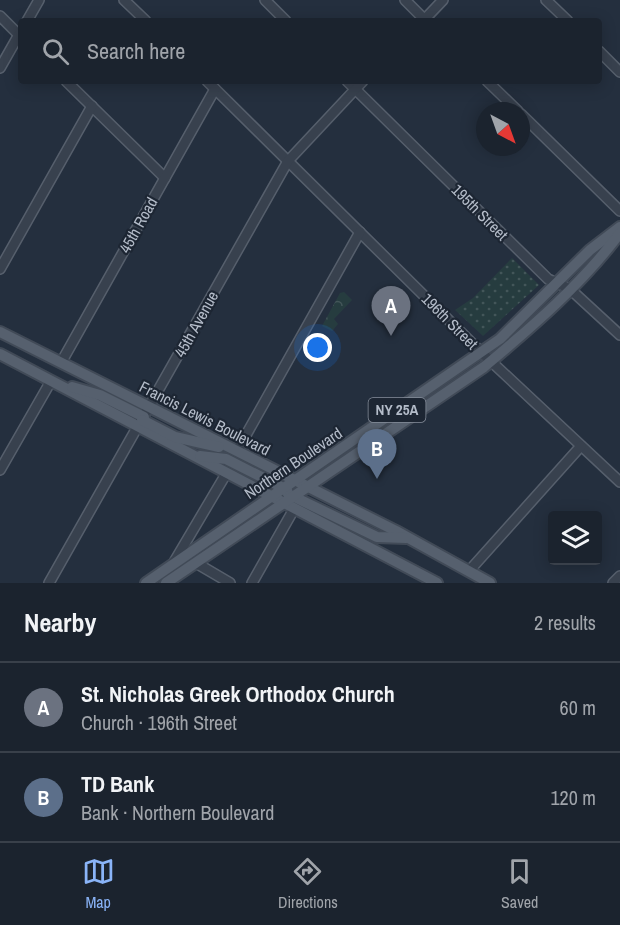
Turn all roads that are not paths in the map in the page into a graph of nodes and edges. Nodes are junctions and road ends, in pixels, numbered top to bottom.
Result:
1 (39, 0) edge
2 (124, 0) edge
3 (265, 0) edge
4 (405, 0) edge
5 (443, 0) edge
6 (546, 0) edge
7 (0, 16) edge
8 (29, 18) edge
9 (143, 18) edge
10 (283, 18) edge
11 (423, 18) edge
12 (427, 18) edge
13 (565, 18) edge
14 (18, 32) edge
15 (18, 37) edge
16 (602, 54) edge
17 (0, 68) edge
18 (620, 72) edge
19 (69, 84) edge
20 (210, 84) edge
21 (350, 84) edge
22 (360, 84) edge
23 (490, 84) edge
24 (215, 89) junction
25 (355, 89) junction
26 (509, 102) edge
27 (92, 106) junction
28 (530, 123) edge
29 (288, 161) junction
30 (165, 178) junction
31 (620, 212) edge
32 (620, 227) edge
33 (360, 232) junction
34 (620, 233) edge
35 (0, 269) edge
36 (557, 283) junction
37 (570, 289) junction
38 (0, 333) edge
39 (620, 335) edge
40 (481, 352) junction
41 (0, 354) edge
42 (62, 362) junction
43 (488, 364) junction
44 (51, 381) junction
45 (144, 418) junction
46 (581, 446) junction
47 (237, 451) junction
48 (193, 455) junction
49 (0, 470) edge
50 (226, 474) junction
51 (294, 480) junction
52 (620, 482) edge
53 (282, 488) junction
54 (305, 488) junction
55 (271, 495) junction
56 (293, 496) junction
57 (283, 503) junction
58 (294, 509) junction
59 (410, 538) junction
60 (174, 562) junction
61 (196, 563) junction
62 (469, 571) junction
63 (620, 576) edge
64 (49, 583) edge
65 (146, 583) edge
66 (166, 583) edge
67 (230, 583) edge
68 (252, 583) edge
69 (437, 583) edge
70 (490, 583) edge
71 (613, 583) edge

1 - 8 street
2 - 9 street
3 - 10 street
4 - 11 street
5 - 12 street
6 - 13 street
7 - 14 street
15 - 17 street
16 - 18 street
19 - 27 street
20 - 24 street, 196th Street
21 - 25 street, 195th Street
22 - 25 street, 45th Avenue
23 - 26 street
24 - 29 street, 196th Street
24 - 30 street, 45th Road
25 - 29 street, 45th Avenue
25 - 36 street, 195th Street
27 - 30 street
27 - 35 street
28 - 31 street
29 - 33 street, 196th Street
29 - 45 street, 45th Avenue
30 - 42 street, 45th Road
32 - 36 main road, Northern Boulevard / NY 25A
33 - 40 street, 196th Street
33 - 47 street
34 - 37 main road, Northern Boulevard
36 - 37 street, 195th Street
36 - 40 main road, Northern Boulevard / NY 25A
37 - 39 street, 195th Street
37 - 43 main road, Northern Boulevard
38 - 42 main road, Francis Lewis Boulevard
40 - 43 street, 196th Street
40 - 51 main road, Northern Boulevard / NY 25A
41 - 44 main road, Francis Lewis Boulevard
42 - 45 main road, Francis Lewis Boulevard
43 - 46 street, 196th Street
43 - 54 main road, Northern Boulevard / NY 25A
44 - 45 main road, Francis Lewis Boulevard
44 - 49 street
45 - 47 main road, Francis Lewis Boulevard
45 - 48 main road, Francis Lewis Boulevard
45 - 64 street, 45th Avenue
46 - 52 street, 196th Street
46 - 62 street
47 - 51 main road, Francis Lewis Boulevard
48 - 50 main road, Francis Lewis Boulevard
48 - 53 main road
50 - 55 main road, Francis Lewis Boulevard
50 - 60 street
51 - 53 main road, Northern Boulevard / NY 25A
51 - 54 main road, Francis Lewis Boulevard
53 - 54 main road
53 - 55 main road, Northern Boulevard / NY 25A
54 - 56 main road, Northern Boulevard / NY 25A
54 - 59 main road, Francis Lewis Boulevard
55 - 56 main road
55 - 57 main road, Francis Lewis Boulevard
55 - 60 main road, Northern Boulevard / NY 25A
56 - 57 main road, Northern Boulevard / NY 25A
56 - 59 main road
57 - 58 main road, Francis Lewis Boulevard
57 - 61 main road, Northern Boulevard / NY 25A
58 - 68 street
58 - 69 main road, Francis Lewis Boulevard
59 - 62 main road, Francis Lewis Boulevard
60 - 65 main road, Northern Boulevard / NY 25A
61 - 66 main road, Northern Boulevard / NY 25A
61 - 67 street
62 - 70 main road, Francis Lewis Boulevard
63 - 71 street

